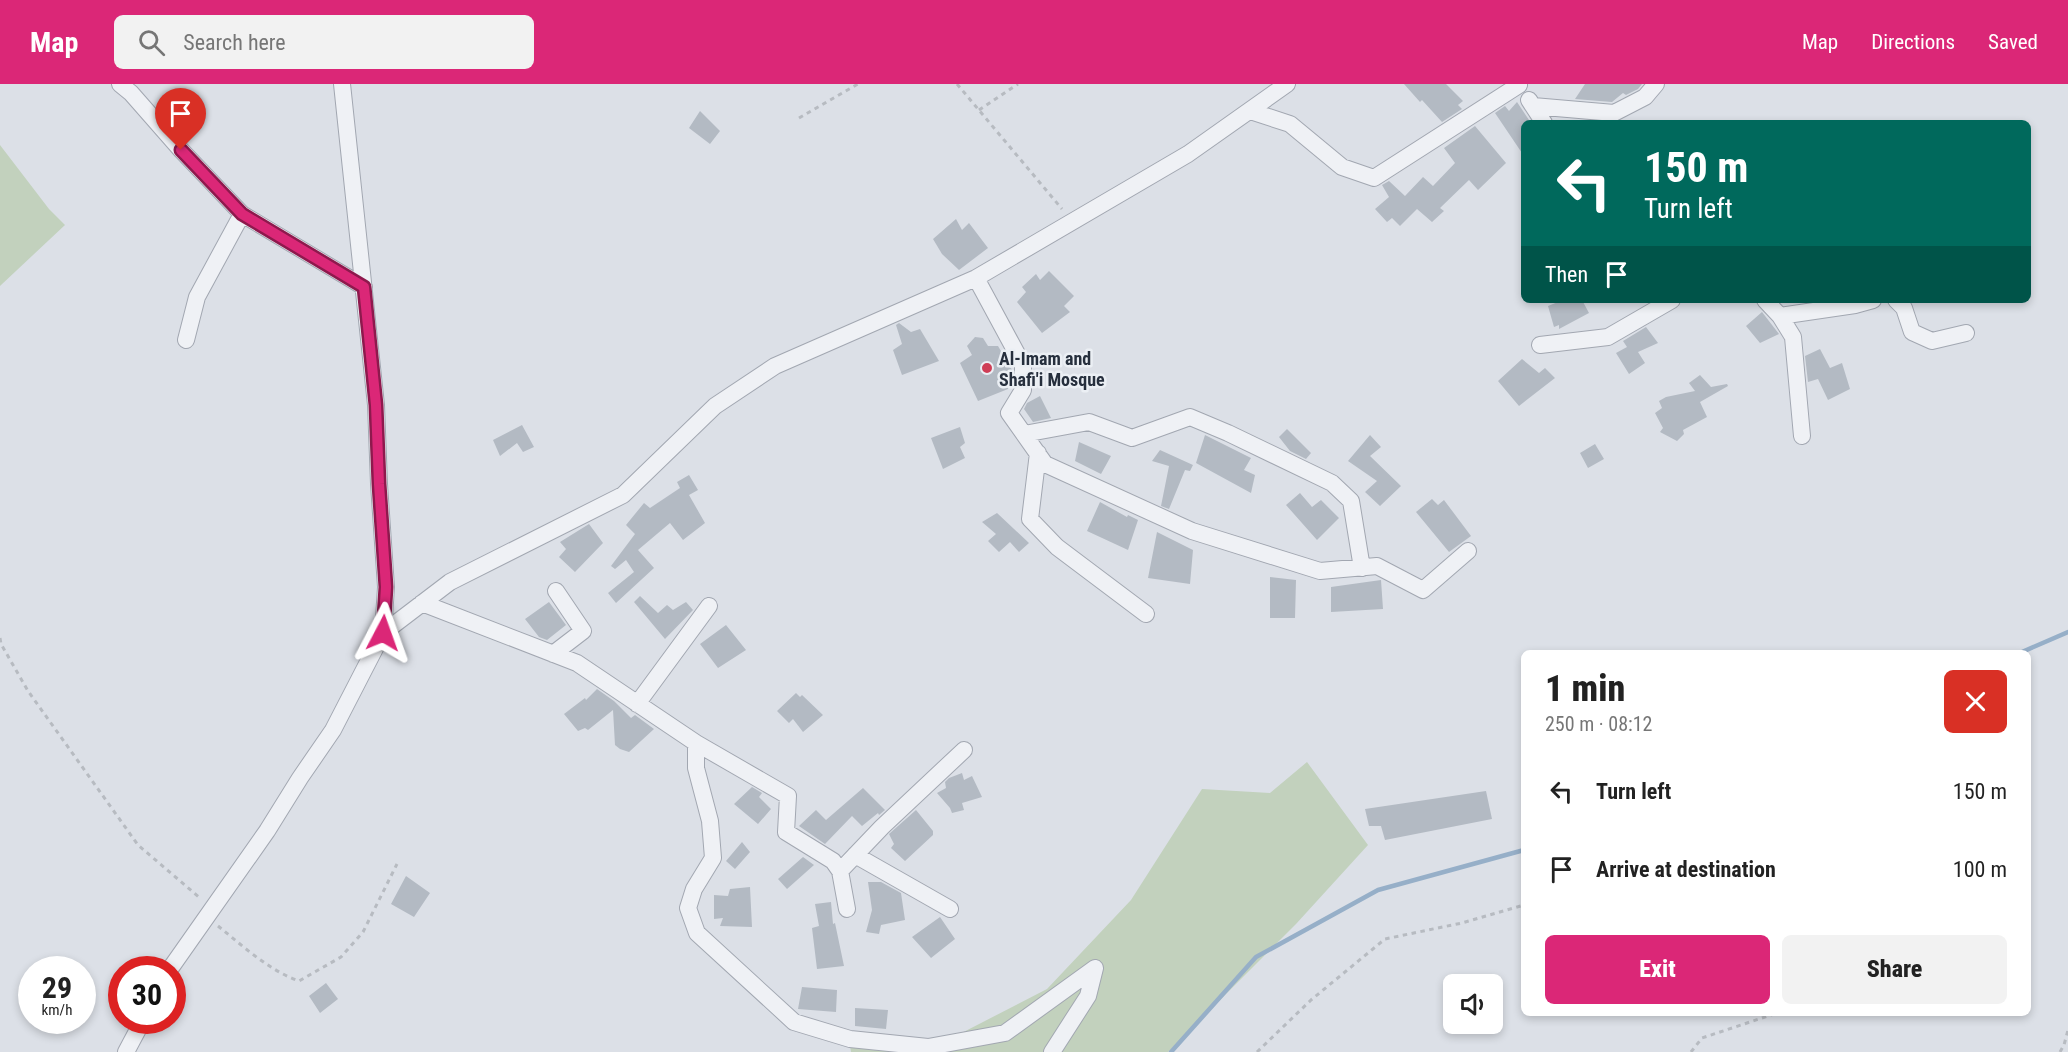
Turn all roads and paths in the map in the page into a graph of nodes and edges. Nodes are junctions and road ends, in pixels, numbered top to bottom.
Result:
1 (120, 84) edge
2 (342, 84) edge
3 (858, 84) edge
4 (957, 84) edge
5 (1018, 84) edge
6 (1287, 84) edge
7 (1656, 84) edge
8 (1518, 85) edge
9 (1533, 106) junction
10 (979, 110) junction
11 (1250, 111) junction
12 (799, 118) dead end
13 (1543, 120) edge
14 (242, 214) junction
15 (1072, 222) junction
16 (976, 278) junction
17 (364, 287) junction
18 (1667, 303) edge
19 (1768, 303) edge
20 (1862, 303) edge
21 (1899, 303) edge
22 (1780, 316) junction
23 (1966, 333) dead end
24 (186, 339) dead end
25 (1540, 345) dead end
26 (1024, 434) junction
27 (1802, 436) dead end
28 (1038, 453) junction
29 (1468, 550) dead end
30 (1362, 568) junction
31 (556, 591) dead end
32 (422, 603) junction
33 (709, 606) dead end
34 (1146, 614) dead end
35 (383, 633) junction
36 (0, 638) edge
37 (553, 654) junction
38 (637, 704) junction
39 (696, 743) junction
40 (964, 750) dead end
41 (855, 855) junction
42 (397, 864) dead end
43 (840, 871) junction
44 (1521, 906) edge
45 (847, 909) dead end
46 (950, 909) dead end
47 (210, 913) junction
48 (179, 956) edge
49 (1768, 1016) edge
50 (2068, 1029) edge
51 (136, 1034) edge
52 (126, 1052) edge
53 (1052, 1052) edge
54 (1257, 1052) edge
55 (1691, 1052) edge
56 (2060, 1052) edge

1 - 14 street
2 - 17 street
3 - 12 path
4 - 10 path
5 - 10 path
6 - 11 street
7 - 9 street
8 - 9 street
8 - 11 street
9 - 13 street
10 - 15 path
11 - 15 street
14 - 17 street
14 - 24 street
15 - 16 street
16 - 26 street
16 - 32 street
17 - 35 street
18 - 25 street
19 - 22 street
20 - 22 street
21 - 23 street
22 - 27 street
26 - 28 street
26 - 30 street
28 - 30 street
28 - 34 street
29 - 30 street
31 - 37 street
32 - 35 street
32 - 37 street
33 - 38 street
35 - 47 street
36 - 47 path
37 - 38 street
38 - 39 street
39 - 43 street
39 - 53 street
40 - 41 street
41 - 43 street
41 - 46 street
42 - 47 path
43 - 45 street
44 - 54 path
47 - 48 street
49 - 55 path
50 - 56 path
51 - 52 street

